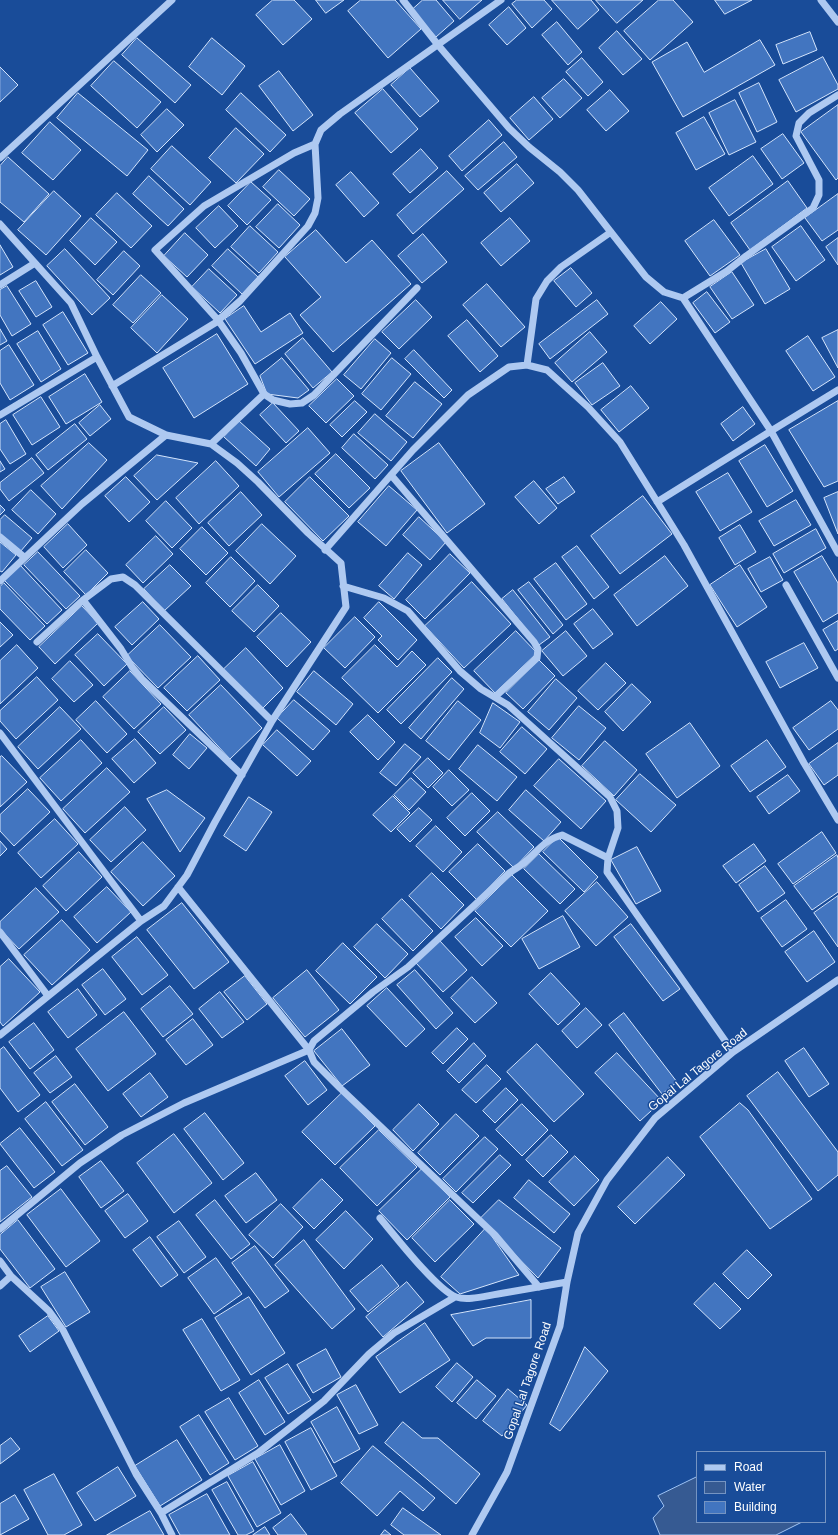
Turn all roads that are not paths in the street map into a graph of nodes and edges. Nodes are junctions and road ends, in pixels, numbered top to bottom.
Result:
1 (172, 0) edge
2 (402, 0) edge
3 (501, 0) edge
4 (821, 0) edge
5 (838, 22) edge
6 (438, 45) junction
7 (838, 95) edge
8 (315, 144) junction
9 (0, 158) edge
10 (0, 224) edge
11 (611, 232) junction
12 (35, 263) junction
13 (0, 285) edge
14 (417, 288) dead end
15 (683, 298) junction
16 (218, 320) junction
17 (97, 357) junction
18 (527, 365) junction
19 (112, 386) junction
20 (838, 390) edge
21 (264, 394) junction
22 (0, 415) edge
23 (771, 431) junction
24 (166, 435) junction
25 (211, 444) junction
26 (391, 474) junction
27 (657, 502) junction
28 (0, 537) edge
29 (325, 550) junction
30 (838, 553) edge
31 (24, 557) junction
32 (0, 581) edge
33 (786, 585) dead end
34 (343, 586) junction
35 (83, 600) junction
36 (37, 642) dead end
37 (838, 678) edge
38 (495, 698) junction
39 (272, 721) junction
40 (0, 733) edge
41 (242, 775) junction
42 (838, 820) edge
43 (608, 858) junction
44 (178, 887) junction
45 (141, 921) junction
46 (0, 932) edge
47 (838, 980) edge
48 (48, 996) junction
49 (0, 1035) edge
50 (309, 1050) junction
51 (733, 1052) junction
52 (380, 1218) dead end
53 (0, 1229) edge
54 (0, 1261) edge
55 (11, 1276) junction
56 (567, 1282) junction
57 (0, 1286) edge
58 (539, 1287) junction
59 (455, 1297) junction
60 (162, 1513) junction
61 (172, 1535) edge
62 (472, 1535) edge

1 - 9 street
2 - 6 street
3 - 6 street
4 - 5 street
6 - 8 street
6 - 11 street
7 - 15 street
8 - 16 street
8 - 16 street
10 - 12 street
11 - 15 street
11 - 18 street
12 - 13 street
12 - 17 street
14 - 21 street
15 - 23 street
16 - 19 street
16 - 21 street
17 - 19 street
17 - 22 street
18 - 26 street
18 - 27 street
19 - 24 street
20 - 23 street
21 - 25 street
23 - 27 street
23 - 30 street
24 - 25 street
24 - 31 street
25 - 29 street
26 - 29 street
26 - 38 street
27 - 42 street
28 - 31 street
29 - 34 street
31 - 32 street
33 - 37 street
34 - 38 street
34 - 39 street
35 - 36 street
35 - 39 street
35 - 41 street
38 - 43 street
39 - 41 street
40 - 45 street
41 - 44 street
43 - 50 street
43 - 51 street
44 - 45 street
44 - 50 street
45 - 48 street
46 - 48 street
47 - 51 street, Gopal Lal Tagore Road
48 - 49 street
50 - 53 street
50 - 58 street
51 - 56 street, Gopal Lal Tagore Road
52 - 59 street
54 - 55 street
55 - 57 street
55 - 60 street
56 - 58 street
56 - 62 street, Gopal Lal Tagore Road
58 - 59 street
59 - 60 street
60 - 61 street

